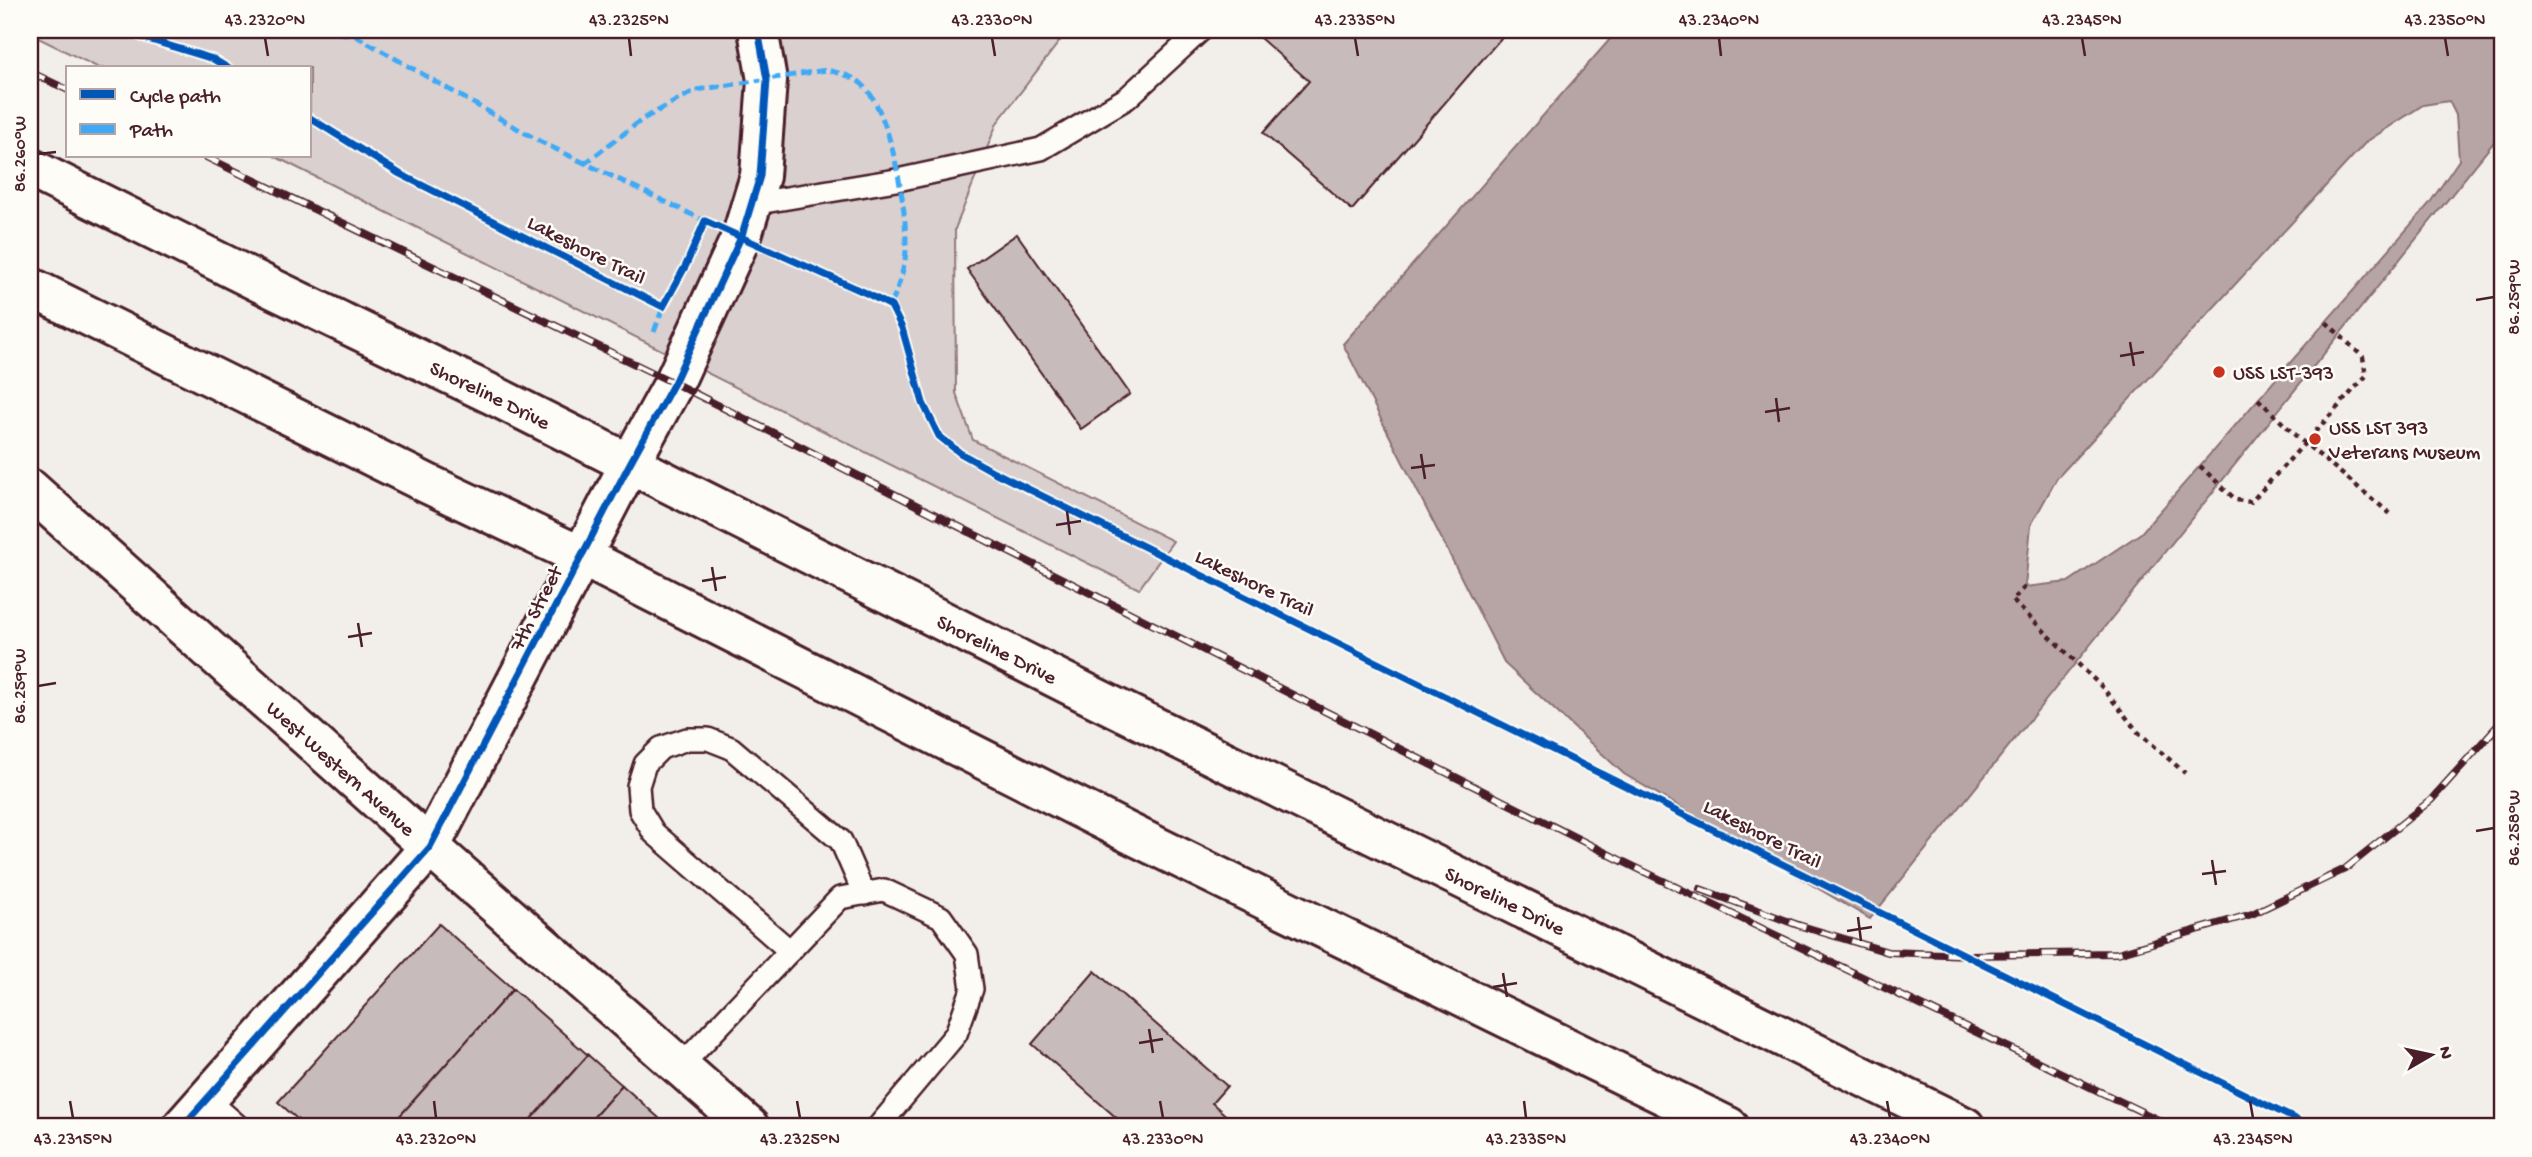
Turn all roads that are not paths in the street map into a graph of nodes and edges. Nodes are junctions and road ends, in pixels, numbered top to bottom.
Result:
1 (758, 30) edge
2 (1201, 30) edge
3 (30, 168) edge
4 (751, 204) junction
5 (30, 287) edge
6 (629, 465) junction
7 (30, 489) edge
8 (581, 556) junction
9 (430, 848) junction
10 (864, 894) junction
11 (790, 951) junction
12 (680, 1067) junction
13 (206, 1099) junction
14 (182, 1127) edge
15 (239, 1127) edge
16 (749, 1127) edge
17 (878, 1127) edge
18 (1729, 1127) edge
19 (1965, 1127) edge

1 - 4 main road, 7th Street
2 - 4 lane
3 - 6 main road, Shoreline Drive
4 - 6 main road, 7th Street
5 - 8 main road
6 - 8 main road, 7th Street
6 - 19 main road, Shoreline Drive
7 - 9 main road, West Western Avenue
8 - 9 main road, 7th Street
8 - 18 main road
9 - 12 main road, West Western Avenue
9 - 13 main road, 7th Street
10 - 11 lane
10 - 11 lane
10 - 17 lane
11 - 12 lane
12 - 16 main road, West Western Avenue
13 - 14 main road, 7th Street
13 - 15 lane

